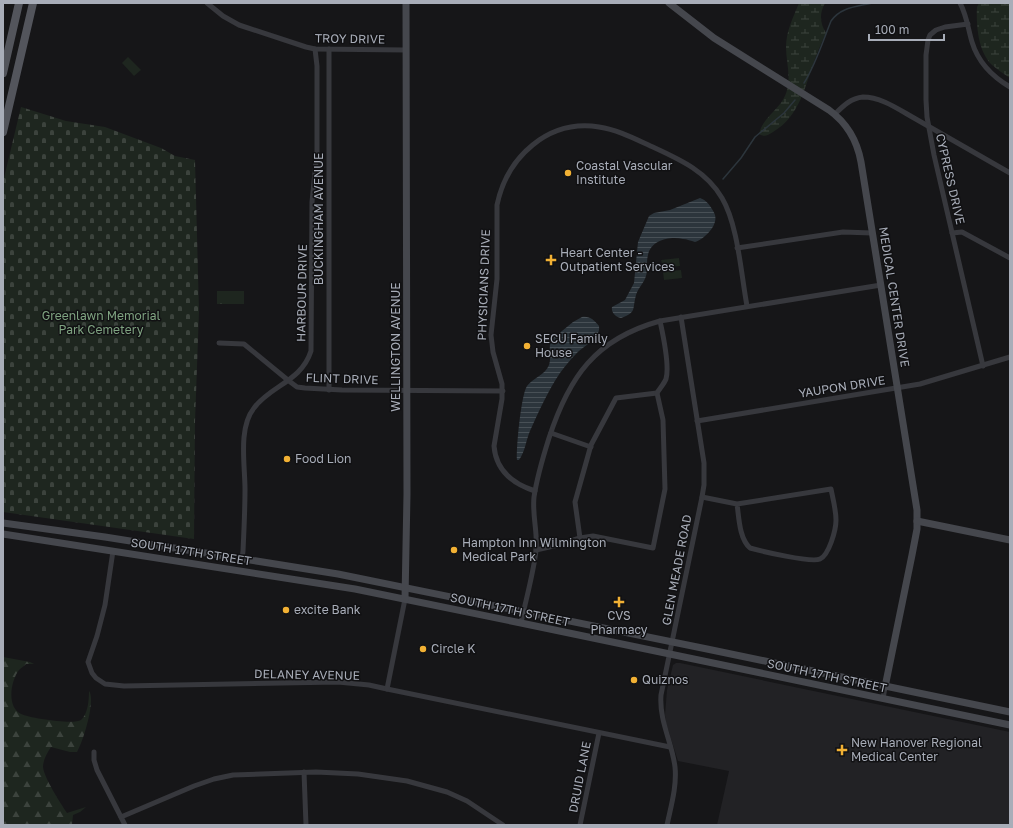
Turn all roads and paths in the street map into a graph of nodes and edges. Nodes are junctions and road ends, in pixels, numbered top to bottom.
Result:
1 (19, 3) edge
2 (33, 3) edge
3 (207, 3) edge
4 (406, 3) edge
5 (669, 3) edge
6 (960, 3) edge
7 (968, 24) junction
8 (315, 49) junction
9 (329, 49) junction
10 (406, 50) junction
11 (3, 73) edge
12 (1010, 87) edge
13 (835, 114) junction
14 (928, 126) junction
15 (3, 132) edge
16 (1010, 173) edge
17 (872, 233) junction
18 (952, 233) junction
19 (737, 248) junction
20 (1010, 258) edge
21 (881, 285) junction
22 (746, 306) junction
23 (680, 317) junction
24 (660, 321) junction
25 (219, 343) dead end
26 (1010, 357) edge
27 (983, 366) junction
28 (289, 381) junction
29 (898, 388) junction
30 (329, 390) junction
31 (407, 391) junction
32 (502, 391) junction
33 (657, 393) junction
34 (697, 421) junction
35 (551, 433) junction
36 (591, 446) junction
37 (535, 491) junction
38 (702, 498) junction
39 (737, 504) junction
40 (917, 521) junction
41 (3, 523) edge
42 (3, 534) edge
43 (580, 538) junction
44 (1010, 540) edge
45 (536, 550) junction
46 (113, 551) junction
47 (242, 559) junction
48 (406, 587) junction
49 (405, 599) junction
50 (523, 611) junction
51 (521, 623) junction
52 (673, 642) junction
53 (670, 654) junction
54 (885, 687) junction
55 (387, 689) junction
56 (883, 699) junction
57 (1010, 712) edge
58 (1010, 725) edge
59 (599, 733) junction
60 (670, 747) junction
61 (94, 752) dead end
62 (304, 772) junction
63 (120, 817) junction
64 (124, 825) edge
65 (306, 825) edge
66 (503, 825) edge
67 (580, 825) edge
68 (667, 825) edge

1 - 11 main road
2 - 15 main road
3 - 8 street, TROY DRIVE
4 - 10 main road, WELLINGTON AVENUE
5 - 13 main road, MEDICAL CENTER DRIVE
6 - 7 street
7 - 12 street
7 - 14 street, CYPRESS DRIVE
8 - 9 street, TROY DRIVE
8 - 28 street, HARBOUR DRIVE
9 - 10 street, TROY DRIVE
9 - 30 street, BUCKINGHAM AVENUE
10 - 31 main road, WELLINGTON AVENUE
13 - 14 street
13 - 17 main road, MEDICAL CENTER DRIVE
14 - 16 street
14 - 18 street, CYPRESS DRIVE
17 - 19 street
17 - 21 main road, MEDICAL CENTER DRIVE
18 - 20 street
18 - 27 street, CYPRESS DRIVE
19 - 22 street, PHYSICIANS DRIVE
19 - 32 street, PHYSICIANS DRIVE
21 - 22 street
21 - 29 main road, MEDICAL CENTER DRIVE
22 - 23 street
23 - 24 street
23 - 34 street, GLEN MEADE ROAD
24 - 33 street
24 - 35 street
25 - 28 street, FLINT DRIVE
26 - 27 street, YAUPON DRIVE
27 - 29 street, YAUPON DRIVE
28 - 30 street, FLINT DRIVE
28 - 47 street, HARBOUR DRIVE
29 - 34 street, YAUPON DRIVE
29 - 40 main road, MEDICAL CENTER DRIVE
30 - 31 street, FLINT DRIVE
31 - 32 street, FLINT DRIVE
31 - 48 main road, WELLINGTON AVENUE
32 - 37 street, PHYSICIANS DRIVE
33 - 36 street
33 - 43 street
34 - 38 street, GLEN MEADE ROAD
35 - 36 street
35 - 37 street
36 - 43 street
37 - 45 street
38 - 39 street
38 - 52 street, GLEN MEADE ROAD
39 - 39 street
40 - 44 main road
40 - 54 main road, MEDICAL CENTER DRIVE
41 - 47 main road, SOUTH 17TH STREET
42 - 46 main road, SOUTH 17TH STREET
43 - 45 street
45 - 50 street
46 - 49 main road, SOUTH 17TH STREET
46 - 55 street, DELANEY AVENUE
47 - 48 main road, SOUTH 17TH STREET
48 - 49 main road, WELLINGTON AVENUE
48 - 50 main road, SOUTH 17TH STREET
49 - 51 main road, SOUTH 17TH STREET
49 - 55 street, WELLINGTON AVENUE
50 - 51 street
50 - 52 main road, SOUTH 17TH STREET
51 - 53 main road, SOUTH 17TH STREET
52 - 53 street, GLEN MEADE ROAD
52 - 54 main road, SOUTH 17TH STREET
53 - 56 main road, SOUTH 17TH STREET
53 - 60 street, GLEN MEADE ROAD
54 - 56 street
54 - 57 main road, SOUTH 17TH STREET
55 - 59 street, DELANEY AVENUE
56 - 58 main road, SOUTH 17TH STREET
59 - 60 street, DELANEY AVENUE
59 - 67 street, DRUID LANE
60 - 68 street, GLEN MEADE ROAD
61 - 63 street
62 - 63 street
62 - 65 street
62 - 66 street
63 - 64 street

